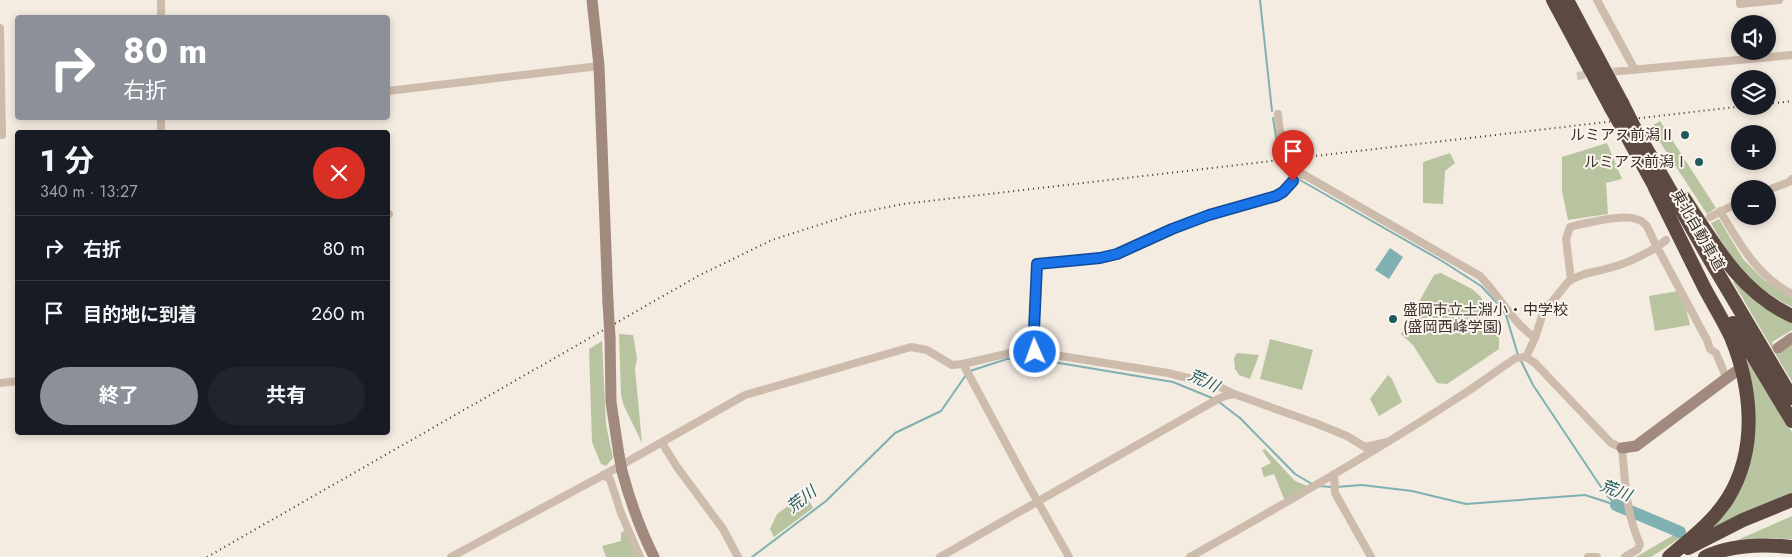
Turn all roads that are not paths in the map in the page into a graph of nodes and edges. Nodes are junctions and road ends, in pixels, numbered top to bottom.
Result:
1 (161, 0) edge
2 (592, 0) edge
3 (1553, 0) edge
4 (1567, 0) edge
5 (1597, 0) edge
6 (1740, 0) edge
7 (1779, 0) edge
8 (161, 15) edge
9 (0, 28) edge
10 (1792, 55) edge
11 (599, 66) junction
12 (1636, 70) junction
13 (1620, 71) tunnel mouth
14 (390, 91) edge
15 (1620, 104) junction
16 (1278, 114) dead end
17 (1632, 127) junction
18 (0, 135) edge
19 (1301, 174) junction
20 (1791, 184) edge
21 (1655, 188) junction
22 (1776, 188) edge
23 (1731, 206) edge
24 (1720, 211) junction
25 (1710, 217) dead end
26 (1666, 240) dead end
27 (1657, 247) junction
28 (1571, 280) junction
29 (1792, 294) edge
30 (1792, 316) edge
31 (1534, 338) junction
32 (1792, 338) edge
33 (1778, 348) dead end
34 (1035, 352) junction
35 (1525, 357) junction
36 (965, 370) junction
37 (1730, 374) joint
38 (15, 381) edge
39 (0, 383) edge
40 (1234, 394) junction
41 (1792, 398) edge
42 (1792, 421) edge
43 (1387, 442) junction
44 (662, 443) junction
45 (1622, 448) junction
46 (1334, 474) junction
47 (602, 475) junction
48 (1792, 500) edge
49 (1038, 502) junction
50 (1792, 508) edge
51 (1792, 547) edge
52 (451, 557) edge
53 (640, 557) edge
54 (654, 557) edge
55 (738, 557) edge
56 (940, 557) edge
57 (1069, 557) edge
58 (1190, 557) edge
59 (1371, 557) edge
60 (1588, 557) edge
61 (1597, 557) edge
62 (1625, 557) edge
63 (1670, 557) edge
64 (1692, 557) edge
65 (1705, 557) edge

1 - 8 street
2 - 11 street
3 - 15 highway, 東北自動車道
4 - 15 highway, 東北自動車道
5 - 12 street
6 - 7 street
9 - 18 street
10 - 12 street
11 - 14 street
11 - 54 street, bridge
12 - 13 street
15 - 17 highway, 東北自動車道, bridge
16 - 19 street
17 - 21 highway, 東北自動車道
17 - 30 highway
17 - 41 highway, 東北自動車道
19 - 31 street
19 - 34 street
20 - 22 street
21 - 42 highway, 東北自動車道
21 - 63 highway
23 - 24 street
24 - 25 street
24 - 29 street
26 - 27 street
27 - 28 street
27 - 28 street
27 - 37 street
28 - 31 street
31 - 35 street
32 - 33 street
34 - 36 street
34 - 40 street
35 - 43 street
35 - 45 street
36 - 44 street
36 - 49 street
37 - 45 street
38 - 39 street
40 - 43 street
40 - 49 street
43 - 46 street
44 - 47 street
44 - 55 street
45 - 62 street
46 - 58 street
46 - 59 street
47 - 52 street
47 - 53 street
48 - 63 highway
49 - 56 street
49 - 57 street
50 - 64 highway
51 - 65 highway
60 - 61 street

